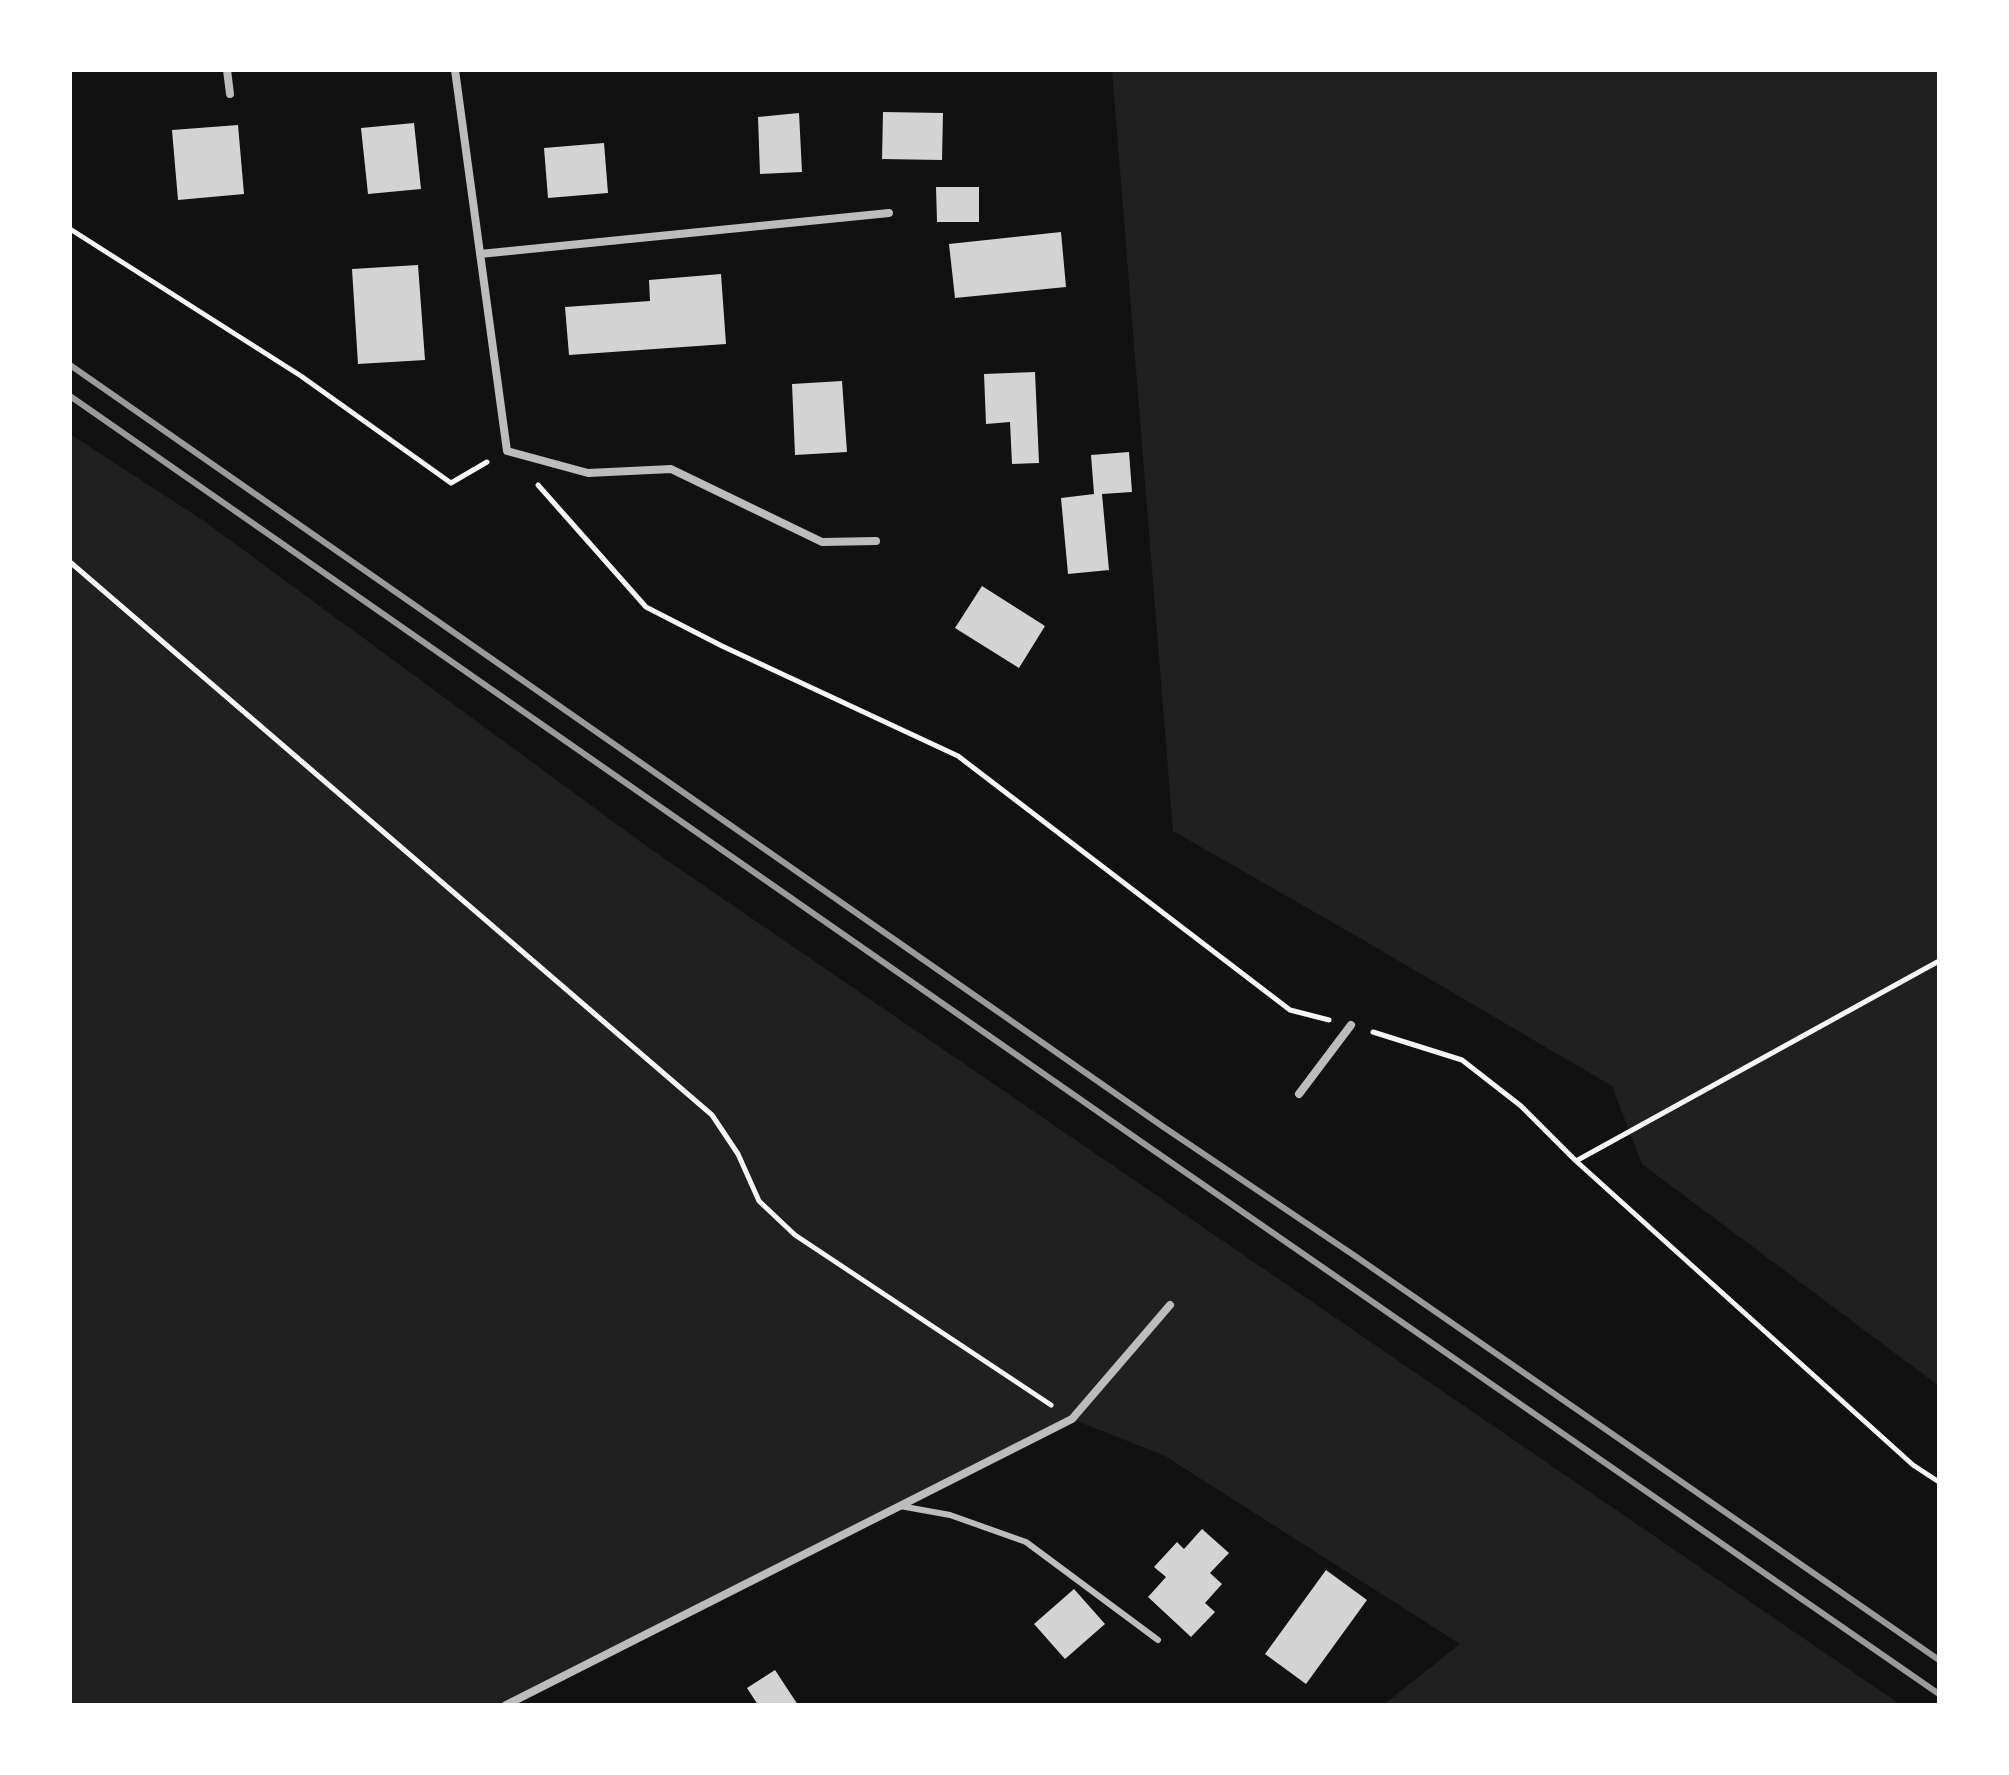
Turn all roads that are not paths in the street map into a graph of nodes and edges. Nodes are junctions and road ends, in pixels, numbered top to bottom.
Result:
1 (227, 70) edge
2 (455, 70) edge
3 (230, 94) dead end
4 (889, 213) dead end
5 (480, 254) junction
6 (876, 541) dead end
7 (1351, 1025) road end
8 (1299, 1094) dead end
9 (1170, 1305) dead end
10 (900, 1506) junction
11 (1158, 1640) dead end
12 (506, 1705) edge

1 - 3 street
2 - 5 street
4 - 5 street
5 - 6 street
7 - 8 street
9 - 10 street
10 - 11 lane
10 - 12 street

